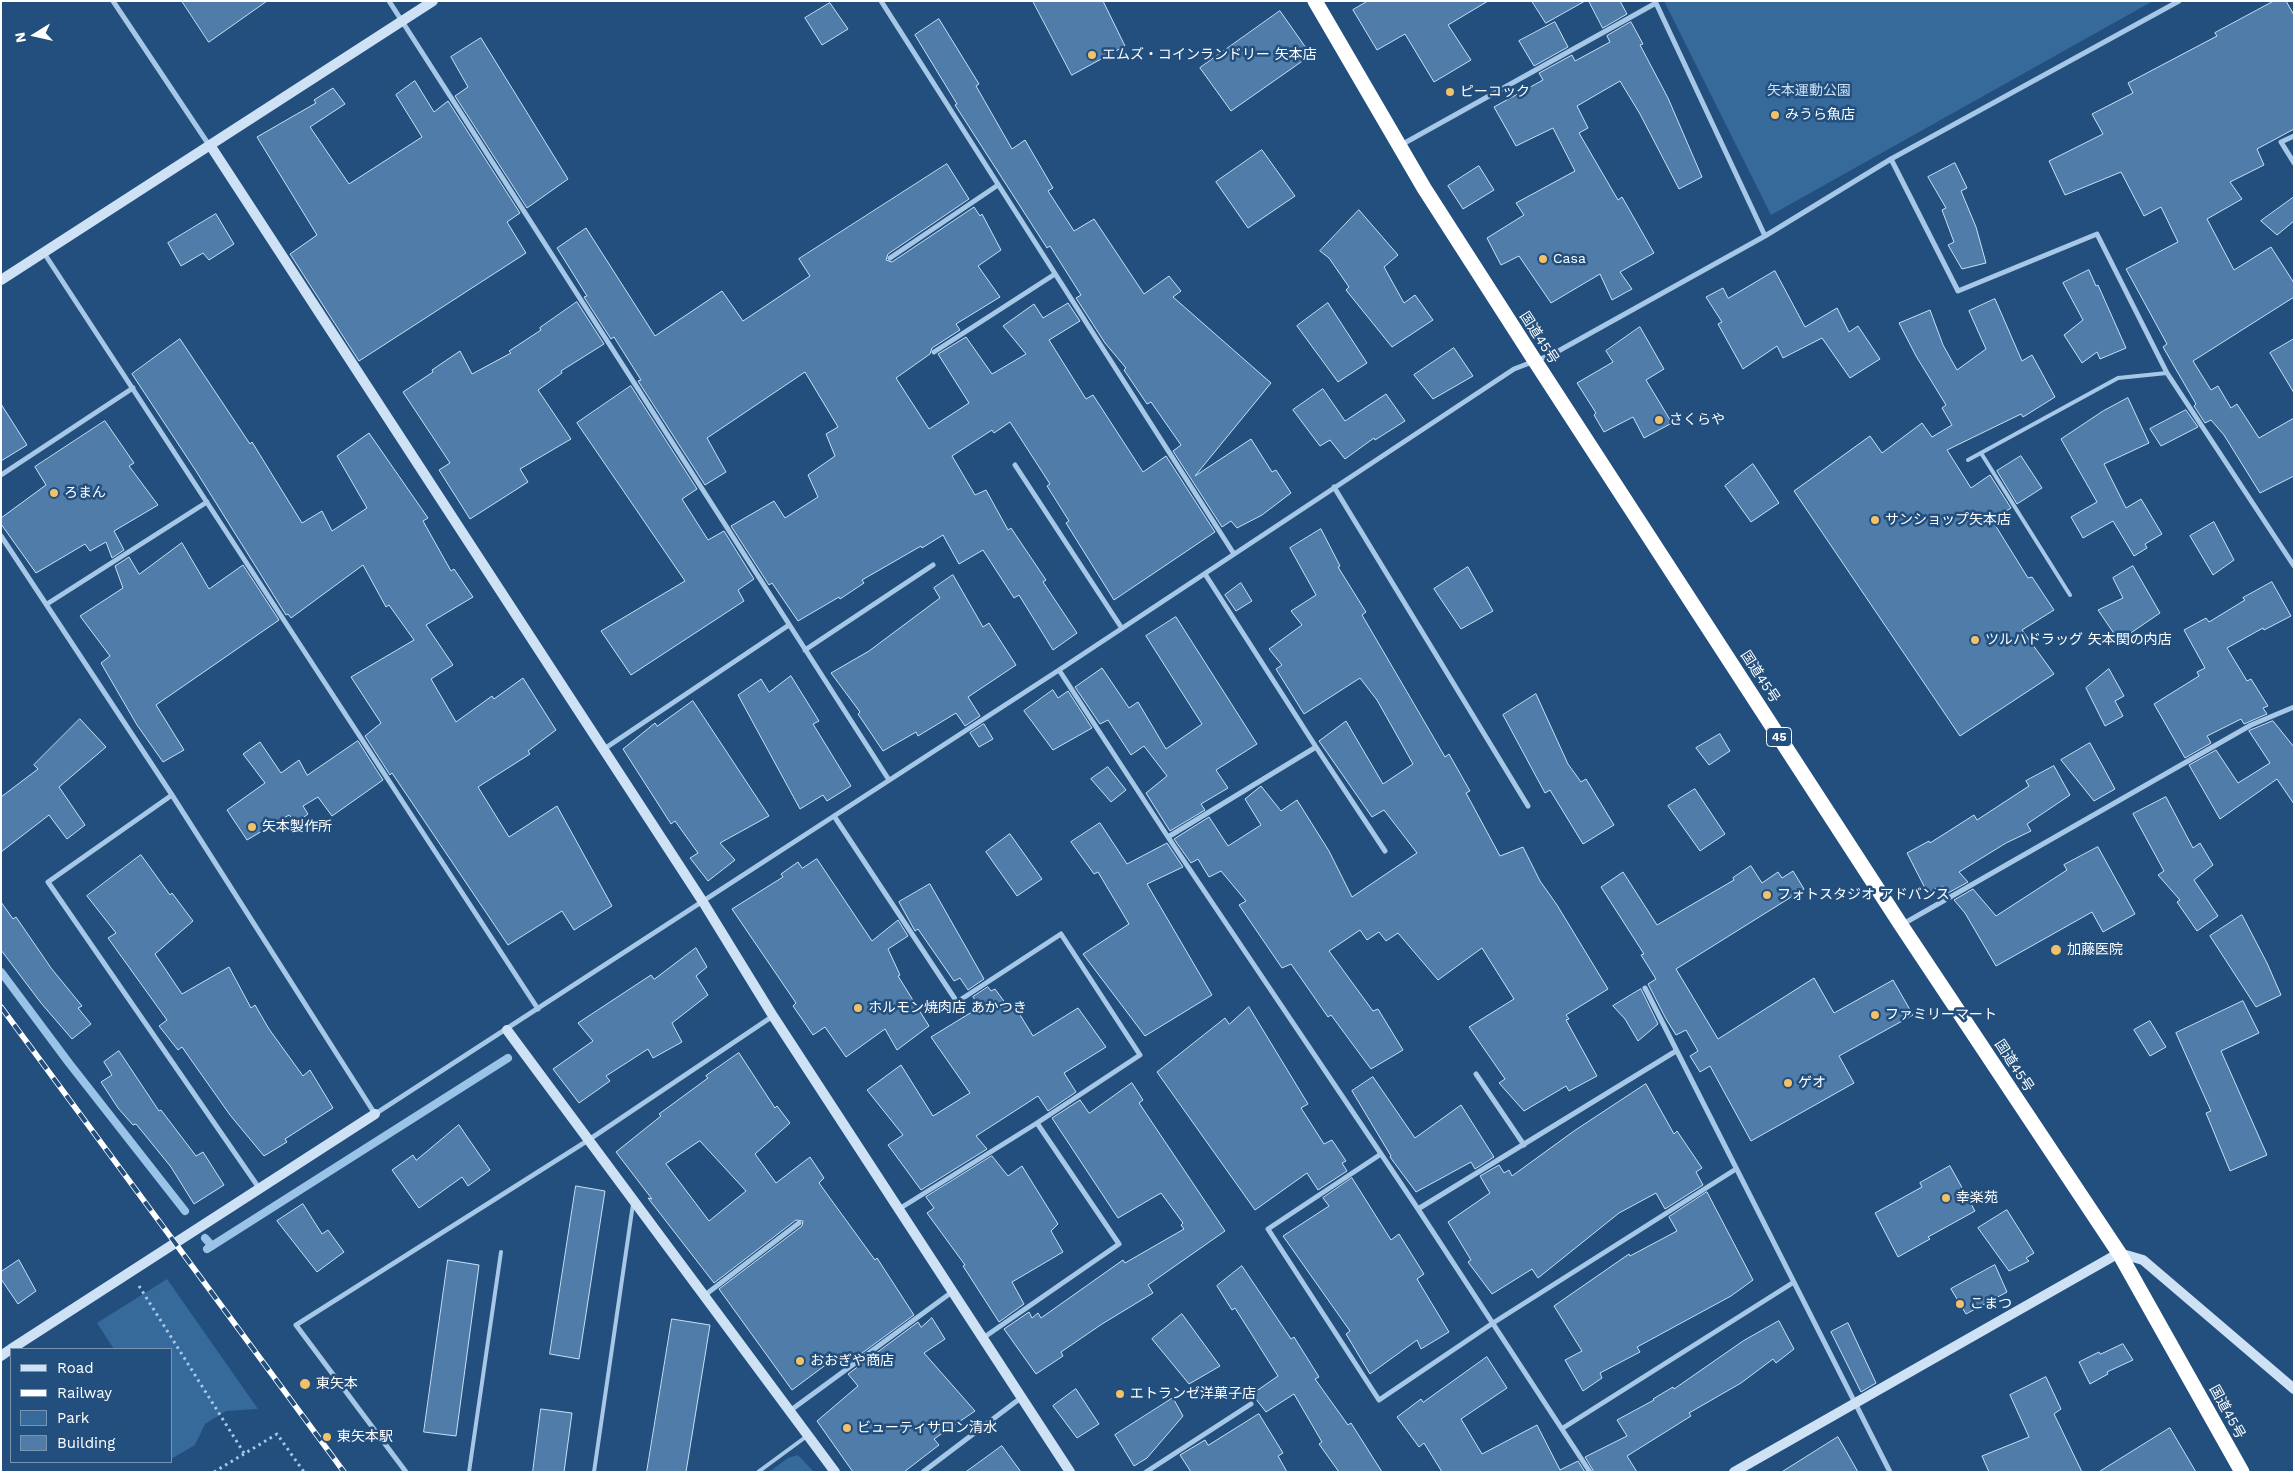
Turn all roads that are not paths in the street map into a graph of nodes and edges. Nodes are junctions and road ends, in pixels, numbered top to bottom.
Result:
1 (113, 1) edge
2 (389, 1) edge
3 (433, 1) edge
4 (881, 1) edge
5 (1315, 1) edge
6 (2179, 1) edge
7 (1655, 2) edge
8 (402, 21) junction
9 (2294, 136) edge
10 (210, 145) junction
11 (1399, 146) junction
12 (1892, 159) junction
13 (2294, 163) edge
14 (998, 185) junction
15 (1765, 236) junction
16 (44, 253) junction
17 (890, 258) dead end
18 (1055, 274) junction
19 (1, 280) edge
20 (934, 352) dead end
21 (1535, 361) junction
22 (2167, 373) junction
23 (133, 388) junction
24 (1981, 453) junction
25 (1968, 460) dead end
26 (1016, 465) dead end
27 (1, 475) edge
28 (1334, 487) junction
29 (207, 502) junction
30 (1, 536) edge
31 (1234, 554) junction
32 (933, 565) dead end
33 (2294, 566) edge
34 (1205, 574) junction
35 (2070, 595) dead end
36 (47, 604) junction
37 (789, 625) junction
38 (1122, 628) junction
39 (805, 650) junction
40 (1059, 670) junction
41 (2294, 707) edge
42 (1316, 747) junction
43 (604, 749) junction
44 (889, 780) junction
45 (172, 795) junction
46 (1528, 806) dead end
47 (834, 816) junction
48 (1168, 837) junction
49 (1385, 851) dead end
50 (703, 902) junction
51 (1901, 925) junction
52 (1645, 988) dead end
53 (538, 1009) junction
54 (773, 1016) junction
55 (507, 1030) junction
56 (1676, 1051) junction
57 (1476, 1074) dead end
58 (375, 1114) junction
59 (1037, 1123) junction
60 (588, 1141) junction
61 (1524, 1145) junction
62 (1381, 1154) junction
63 (1736, 1169) junction
64 (259, 1188) junction
65 (634, 1200) junction
66 (1418, 1209) junction
67 (898, 1210) junction
68 (799, 1223) dead end
69 (501, 1252) dead end
70 (2118, 1253) junction
71 (1794, 1282) junction
72 (952, 1292) junction
73 (705, 1295) junction
74 (1493, 1323) junction
75 (983, 1338) junction
76 (13, 1348) edge
77 (2294, 1389) edge
78 (1022, 1397) junction
79 (1854, 1403) junction
80 (1251, 1404) dead end
81 (791, 1410) junction
82 (1563, 1428) junction
83 (809, 1434) junction
84 (406, 1472) edge
85 (469, 1472) edge
86 (594, 1472) edge
87 (758, 1472) edge
88 (835, 1472) edge
89 (923, 1472) edge
90 (1070, 1472) edge
91 (1146, 1472) edge
92 (1590, 1472) edge
93 (1734, 1472) edge
94 (1890, 1472) edge
95 (2242, 1472) edge

1 - 10 street
2 - 8 street
3 - 8 street
4 - 14 street
5 - 11 highway, 国道45号 / 45
6 - 12 street
7 - 11 street
7 - 15 street
8 - 10 street
8 - 37 street
9 - 13 street
10 - 16 street
10 - 43 street
11 - 21 highway, 国道45号 / 45
12 - 15 street
12 - 22 street
14 - 17 street
14 - 18 street
15 - 21 street
16 - 19 street
16 - 23 street
18 - 20 street
18 - 31 street
21 - 28 street
21 - 51 highway, 国道45号 / 45
22 - 24 lane
22 - 33 street
23 - 27 street
23 - 29 street
24 - 25 lane
24 - 35 lane
26 - 38 street
28 - 31 street
28 - 46 street
29 - 36 street
29 - 53 street
30 - 36 street
31 - 34 street
32 - 39 street
34 - 38 street
34 - 42 street
36 - 45 street
37 - 39 street
37 - 43 street
38 - 40 street
39 - 44 street
40 - 44 street
40 - 48 street
41 - 51 street
42 - 48 street
42 - 49 street
43 - 50 street
44 - 47 street
45 - 58 street
45 - 64 street
47 - 50 street
47 - 59 street
48 - 62 street
50 - 53 street
50 - 54 street
51 - 70 highway, 国道45号 / 45
52 - 56 street
53 - 55 street
54 - 60 street
54 - 67 street
55 - 58 street
55 - 60 street
56 - 61 street
56 - 63 street
57 - 61 street
58 - 64 street
59 - 67 street
59 - 75 street
60 - 65 street
60 - 84 street
61 - 66 street
62 - 66 street
62 - 74 street
63 - 71 street
63 - 74 street
64 - 76 street
65 - 73 street
65 - 86 lane
66 - 74 street
67 - 72 street
68 - 73 street
69 - 85 lane
70 - 77 street
70 - 79 street
70 - 95 highway, 国道45号 / 45
71 - 79 street
71 - 82 street
72 - 75 street
72 - 81 street
73 - 81 street
74 - 82 street
75 - 78 street
78 - 89 street
78 - 90 street
79 - 93 street
79 - 94 street
80 - 91 street
81 - 83 street
82 - 92 street
83 - 87 lane
83 - 88 street

